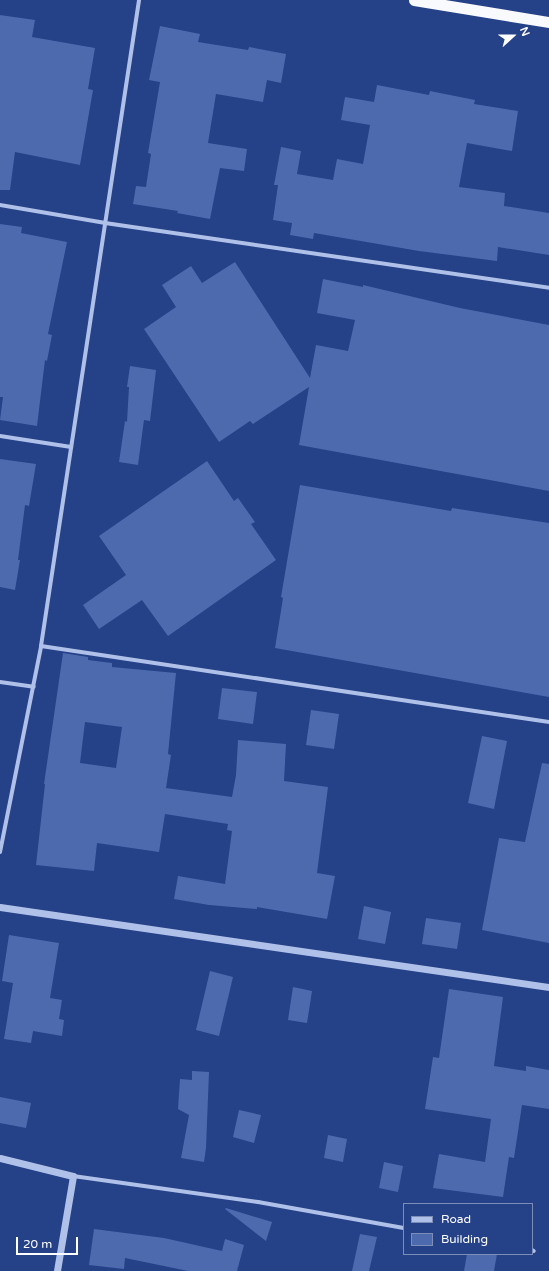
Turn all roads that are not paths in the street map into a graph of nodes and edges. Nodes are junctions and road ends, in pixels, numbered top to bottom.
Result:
1 (139, 0) edge
2 (414, 0) edge
3 (549, 22) edge
4 (0, 205) edge
5 (105, 223) junction
6 (549, 288) edge
7 (0, 436) edge
8 (71, 447) junction
9 (41, 646) junction
10 (0, 682) edge
11 (34, 687) junction
12 (549, 722) edge
13 (0, 852) edge
14 (0, 907) edge
15 (549, 987) edge
16 (0, 1158) edge
17 (73, 1176) junction
18 (403, 1228) edge
19 (57, 1271) edge

1 - 5 street
2 - 3 highway
4 - 5 street
5 - 6 street
5 - 8 street
7 - 8 street
8 - 9 street
9 - 11 street
9 - 12 street
10 - 11 street
11 - 13 street
14 - 15 street
16 - 17 street
17 - 18 street
17 - 19 street

